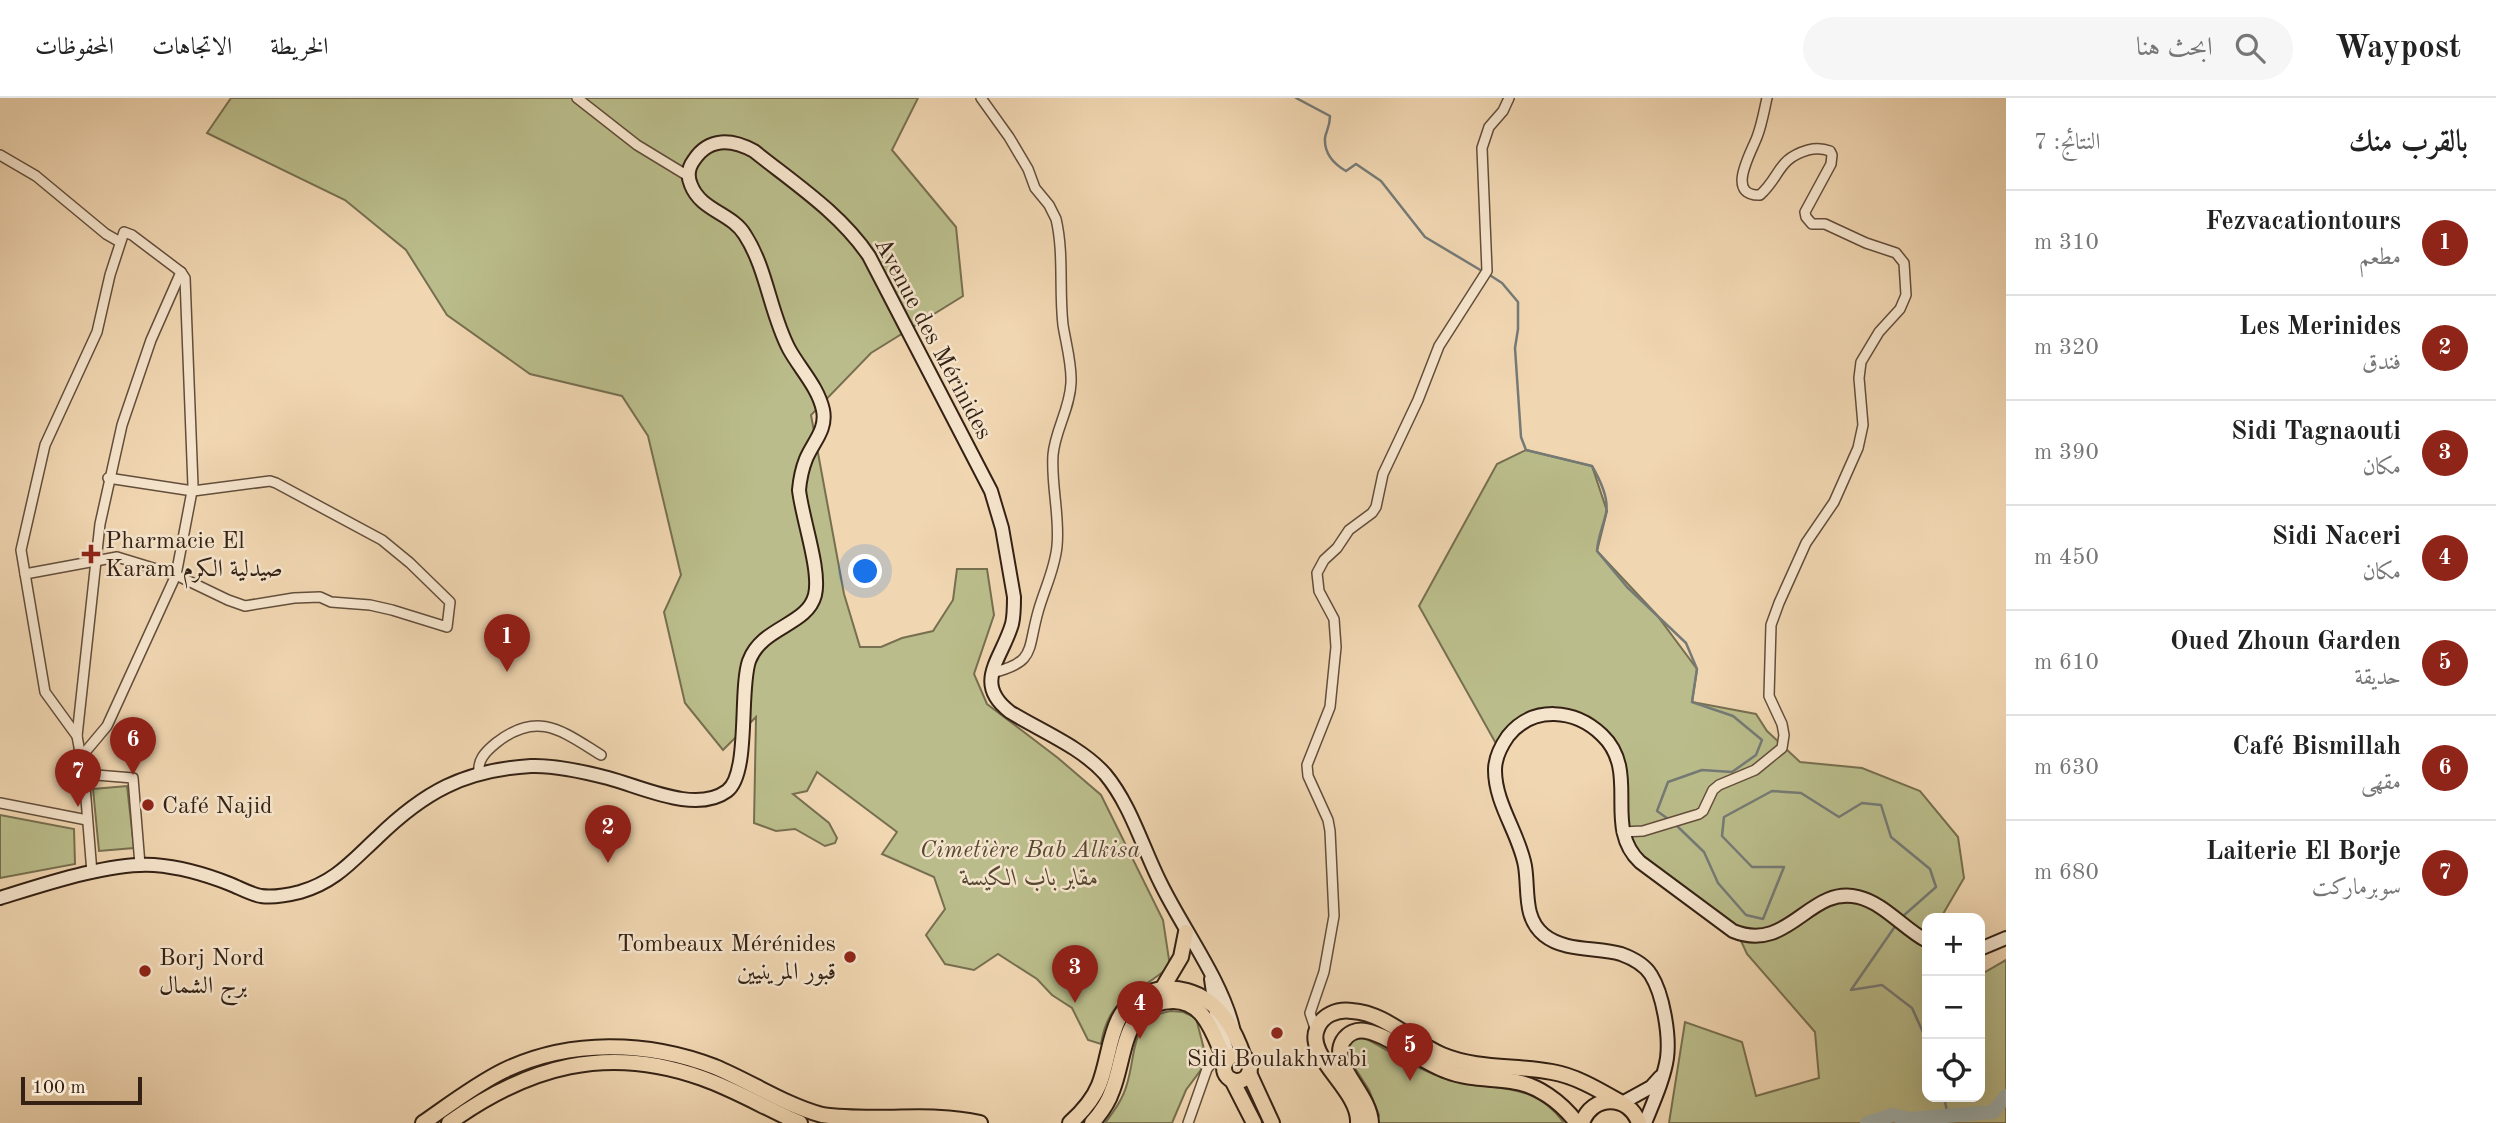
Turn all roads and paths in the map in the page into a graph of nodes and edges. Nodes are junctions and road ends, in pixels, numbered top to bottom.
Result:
1 (578, 98) edge
2 (981, 98) edge
3 (1509, 98) edge
4 (1767, 98) edge
5 (0, 155) edge
6 (688, 176) junction
7 (120, 242) junction
8 (181, 272) junction
9 (108, 478) junction
10 (193, 491) junction
11 (95, 560) junction
12 (24, 574) junction
13 (176, 575) junction
14 (992, 673) junction
15 (77, 736) junction
16 (601, 755) dead end
17 (81, 757) junction
18 (84, 774) junction
19 (478, 775) junction
20 (0, 803) edge
21 (87, 820) junction
22 (1622, 832) junction
23 (140, 865) junction
24 (93, 873) junction
25 (0, 898) edge
26 (1186, 932) junction
27 (1922, 938) edge
28 (2006, 938) edge
29 (1985, 946) edge
30 (1210, 975) junction
31 (1162, 989) junction
32 (1214, 1007) junction
33 (1233, 1029) junction
34 (1316, 1031) junction
35 (1230, 1057) junction
36 (1249, 1073) junction
37 (1662, 1074) junction
38 (1232, 1080) junction
39 (1621, 1102) junction
40 (423, 1123) edge
41 (449, 1123) edge
42 (800, 1123) edge
43 (980, 1123) edge
44 (1070, 1123) edge
45 (1092, 1123) edge
46 (1188, 1123) edge
47 (1254, 1123) edge
48 (1272, 1123) edge
49 (1358, 1123) edge
50 (1371, 1123) edge
51 (1579, 1123) edge
52 (1639, 1123) edge
53 (1645, 1123) edge

1 - 6 street
2 - 14 street
3 - 34 street
4 - 22 street
5 - 7 street
6 - 14 main road, Avenue des Mérinides
6 - 19 main road
7 - 8 street
7 - 12 street
8 - 9 street
8 - 10 street
9 - 10 street
9 - 11 street
10 - 13 street
10 - 13 street
11 - 12 street
11 - 13 street
11 - 15 street
12 - 15 street
13 - 17 street
14 - 26 main road
15 - 17 street
16 - 19 street
17 - 18 street
18 - 21 street
18 - 23 street
19 - 23 main road
20 - 21 street
21 - 24 street
22 - 27 main road
22 - 37 main road
23 - 24 main road
24 - 25 main road
26 - 30 main road
26 - 31 main road
28 - 29 main road
30 - 32 main road
30 - 33 main road
31 - 32 main road
31 - 44 main road
32 - 33 main road
32 - 35 main road
33 - 35 main road
34 - 39 main road
34 - 49 main road
35 - 36 main road
35 - 38 main road
35 - 45 main road
35 - 46 street
36 - 38 main road
36 - 48 main road
37 - 39 main road
37 - 53 main road
38 - 47 main road
39 - 51 main road
39 - 52 main road
40 - 43 main road
41 - 42 main road
50 - 51 main road

